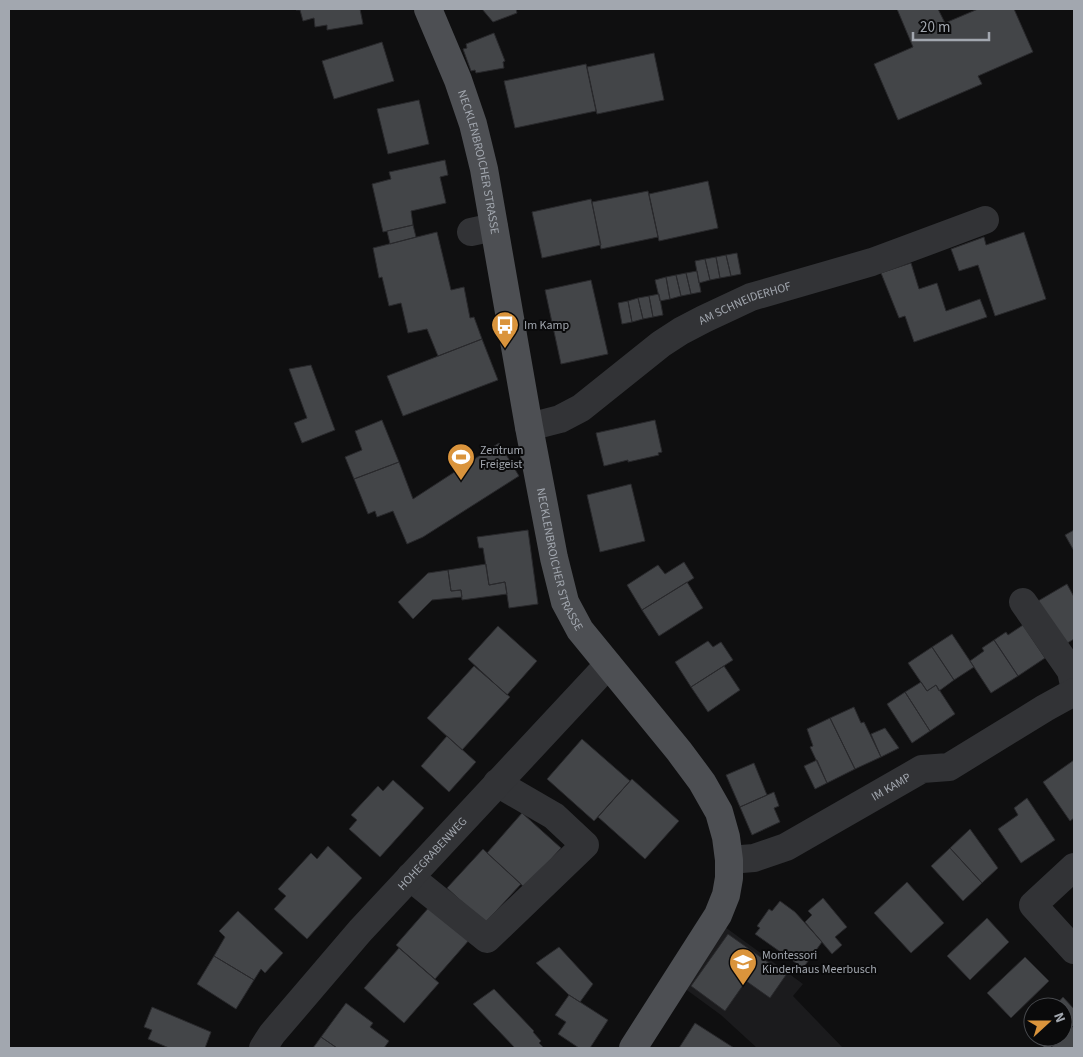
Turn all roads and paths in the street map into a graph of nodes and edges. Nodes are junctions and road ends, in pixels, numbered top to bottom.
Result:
1 (428, 9) edge
2 (985, 220) dead end
3 (529, 426) junction
4 (1023, 602) dead end
5 (608, 665) junction
6 (1074, 685) edge
7 (1074, 692) edge
8 (497, 784) junction
9 (729, 860) junction
10 (1074, 867) edge
11 (410, 877) junction
12 (1074, 950) edge
13 (263, 1048) edge
14 (632, 1048) edge

1 - 3 main road, NECKLENBROICHER STRASSE
2 - 3 street, AM SCHNEIDERHOF
3 - 5 main road, NECKLENBROICHER STRASSE
4 - 6 street
5 - 8 street, HOHEGRABENWEG
5 - 9 main road, NECKLENBROICHER STRASSE
7 - 9 street, IM KAMP
8 - 11 street, HOHEGRABENWEG
8 - 11 street
9 - 14 main road, NECKLENBROICHER STRASSE
10 - 12 street
11 - 13 street, HOHEGRABENWEG

